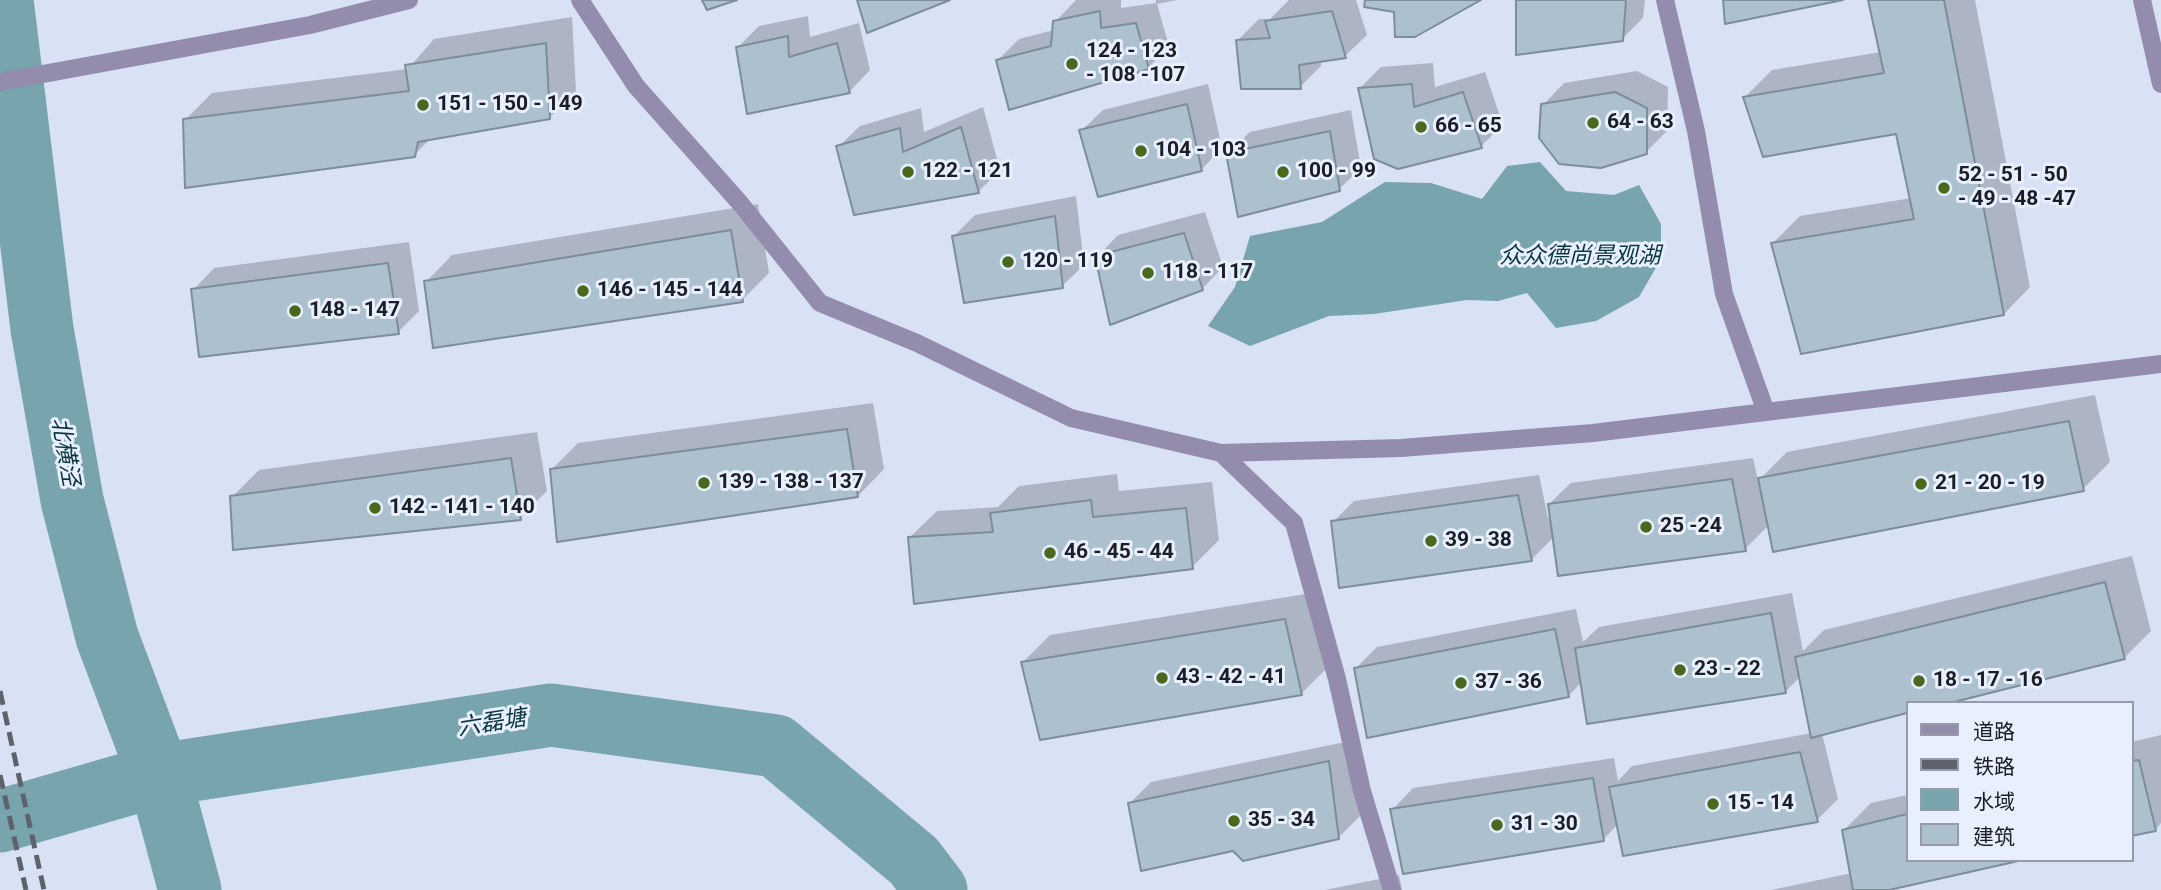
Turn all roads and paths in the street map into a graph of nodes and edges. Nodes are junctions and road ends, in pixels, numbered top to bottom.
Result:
1 (410, 0) edge
2 (580, 0) edge
3 (1665, 0) edge
4 (2142, 0) edge
5 (0, 82) edge
6 (2161, 84) edge
7 (2161, 364) edge
8 (1766, 412) junction
9 (1221, 453) junction
10 (1392, 890) edge

1 - 5 street
2 - 9 street
3 - 8 street
4 - 6 street
7 - 8 street
8 - 9 street
9 - 10 street

